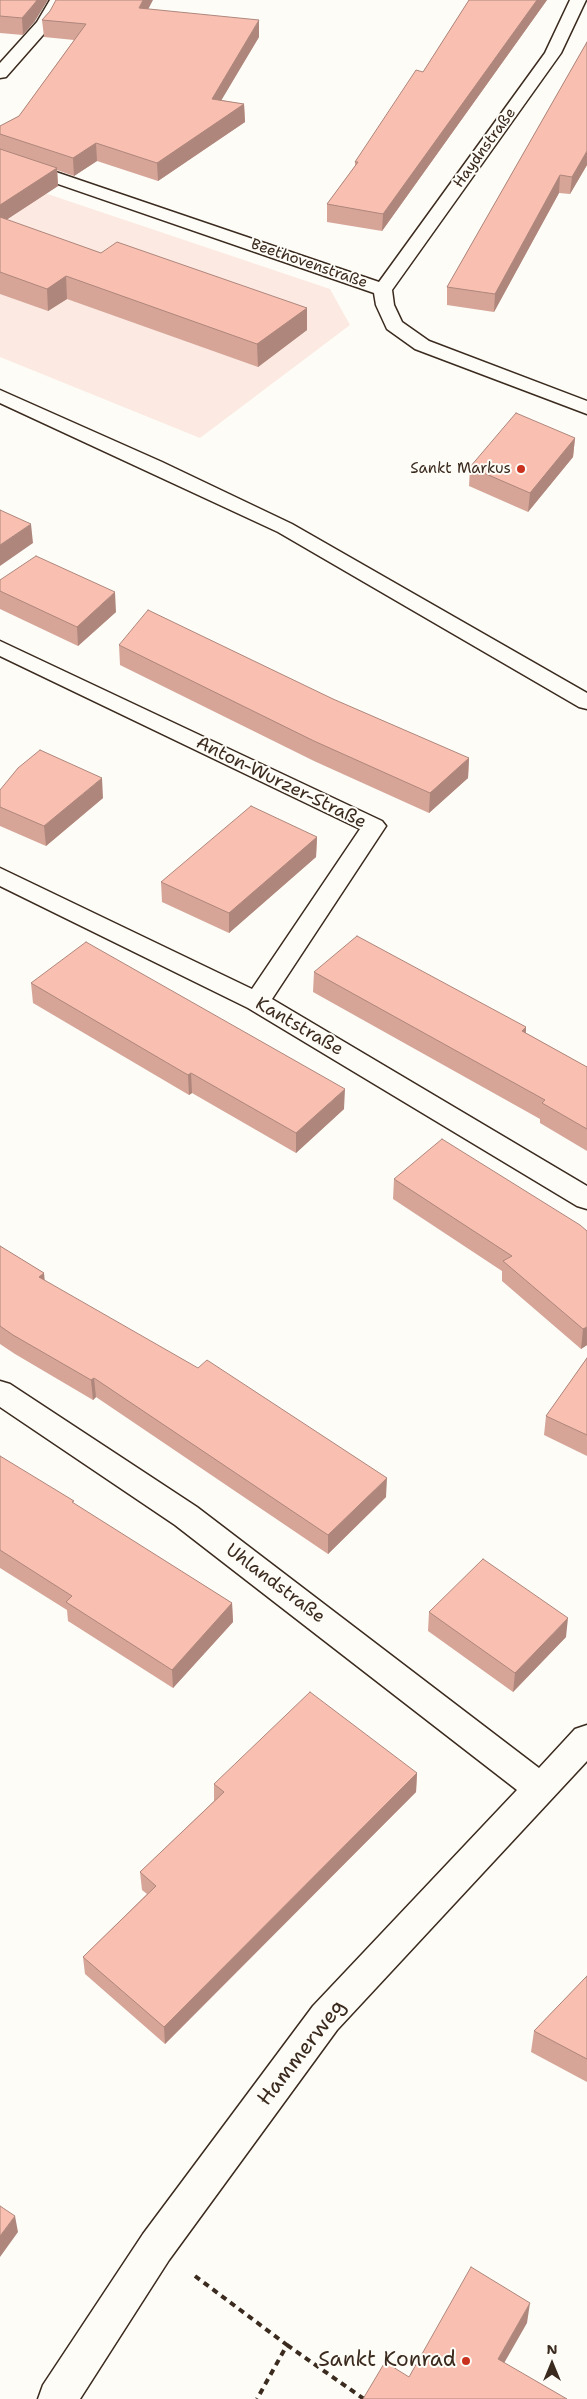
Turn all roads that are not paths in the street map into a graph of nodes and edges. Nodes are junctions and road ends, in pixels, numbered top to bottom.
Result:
1 (58, 0) edge
2 (578, 0) edge
3 (0, 73) edge
4 (0, 158) edge
5 (383, 290) junction
6 (0, 396) edge
7 (587, 408) edge
8 (0, 648) edge
9 (587, 702) edge
10 (0, 876) edge
11 (257, 1002) junction
12 (587, 1199) edge
13 (0, 1392) edge
14 (587, 1739) edge
15 (542, 1789) junction
16 (57, 2399) edge

1 - 3 street
2 - 5 street, Haydnstraße
4 - 5 street, Beethovenstraße
5 - 7 street, Beethovenstraße
6 - 9 street
8 - 11 street, Anton-Wurzer-Straße
10 - 11 street, Kantstraße
11 - 12 street, Kantstraße
13 - 15 street, Uhlandstraße
14 - 15 street, Hammerweg
15 - 16 street, Hammerweg

